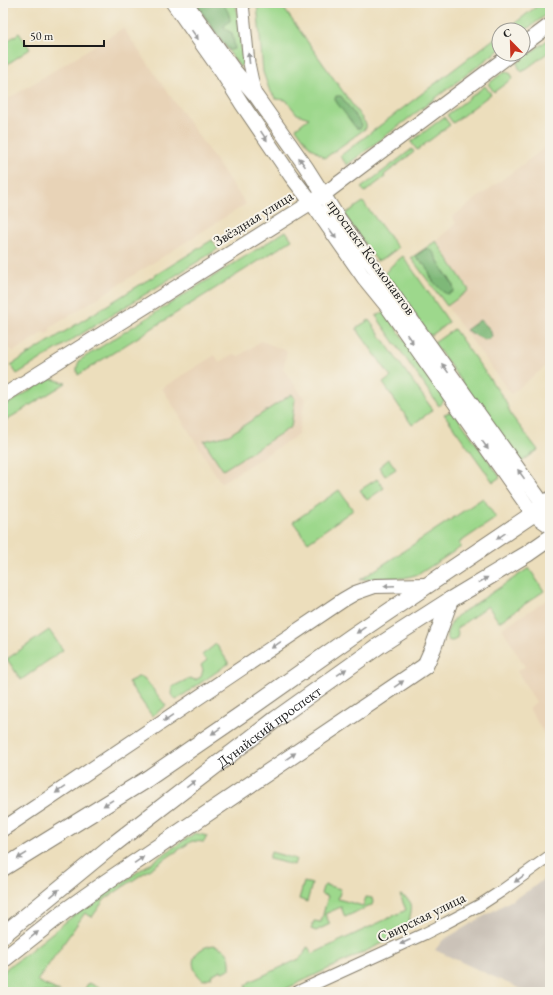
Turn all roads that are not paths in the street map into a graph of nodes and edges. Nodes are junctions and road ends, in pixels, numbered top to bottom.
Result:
1 (173, 3) edge
2 (186, 3) edge
3 (243, 3) edge
4 (550, 25) edge
5 (531, 39) edge
6 (500, 62) edge
7 (256, 96) junction
8 (323, 195) junction
9 (311, 202) junction
10 (3, 396) edge
11 (544, 509) edge
12 (550, 526) edge
13 (550, 538) edge
14 (428, 585) junction
15 (450, 600) junction
16 (3, 829) edge
17 (550, 856) edge
18 (3, 868) edge
19 (3, 935) edge
20 (3, 960) edge
21 (297, 992) edge

1 -> 9 street, проспект Космонавтов
2 - 7 street, проспект Космонавтов
7 -> 3 street
4 - 5 street
6 - 8 street, Звёздная улица
8 -> 7 street, проспект Космонавтов
8 - 9 street, Звёздная улица
11 -> 8 street, проспект Космонавтов
9 - 10 street, Звёздная улица
9 -> 11 street, проспект Космонавтов
11 - 12 street, проспект Космонавтов
11 -> 14 main road, Дунайский проспект
15 -> 13 main road, Дунайский проспект
14 -> 16 street
14 -> 18 main road, Дунайский проспект
19 -> 15 main road, Дунайский проспект
20 -> 15 main road
17 -> 21 street, Свирская улица

